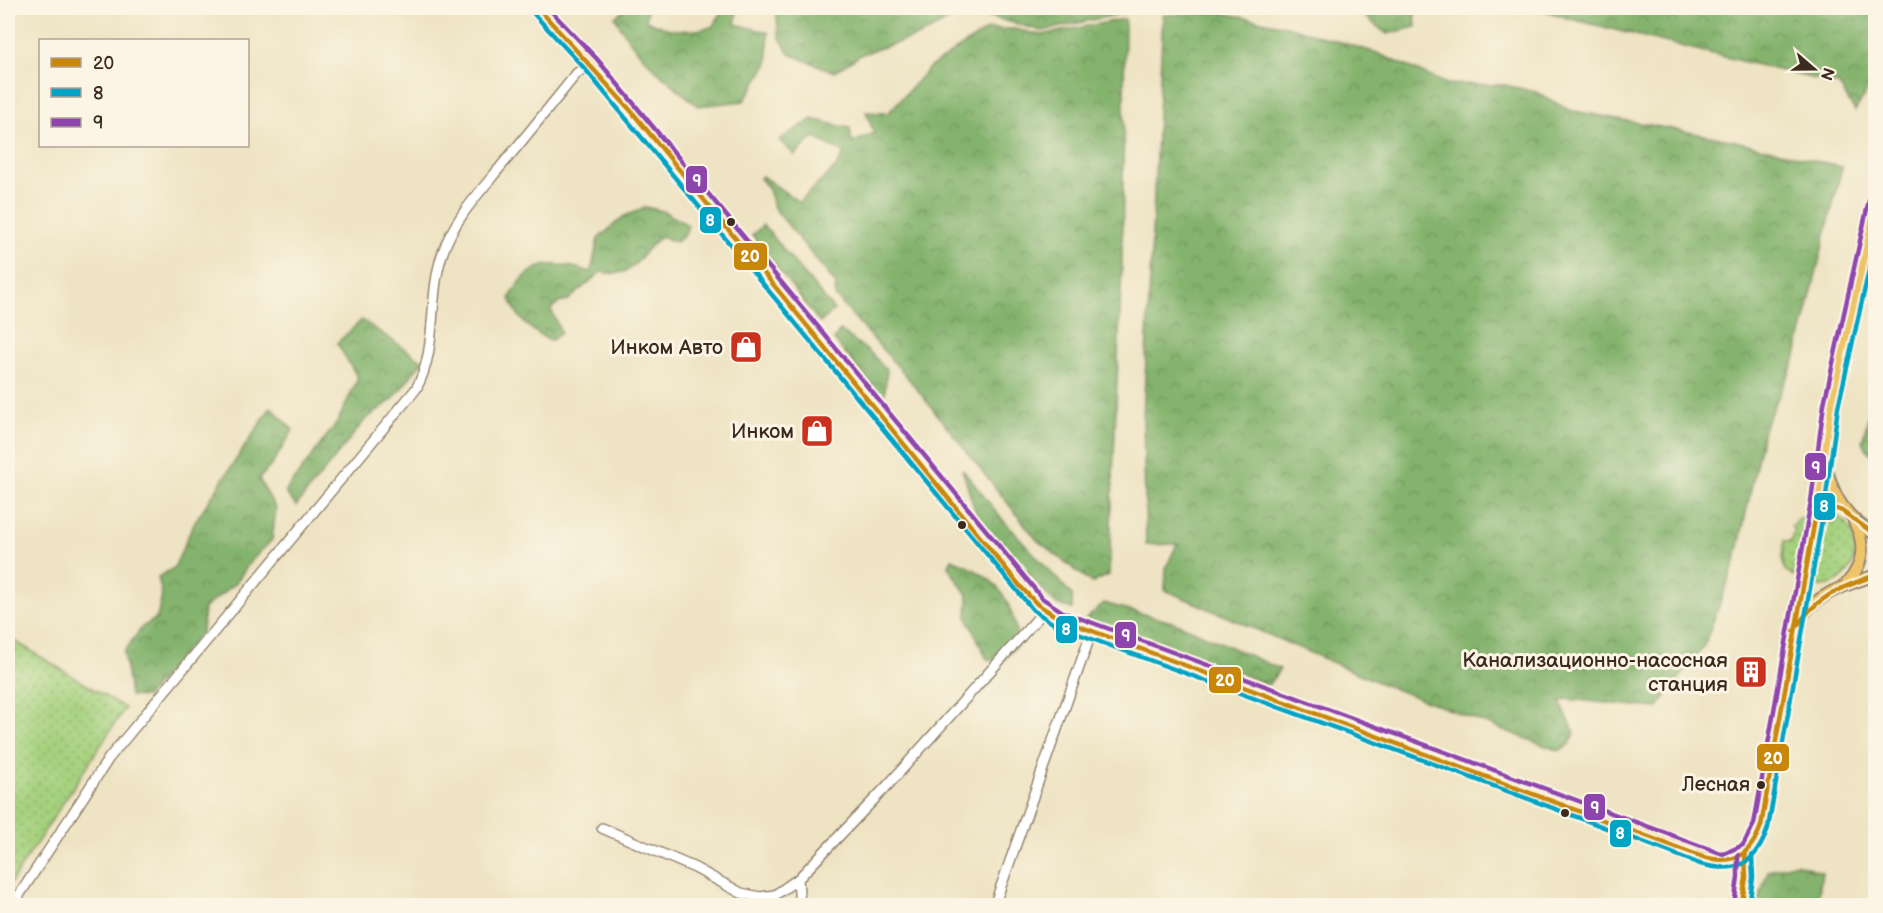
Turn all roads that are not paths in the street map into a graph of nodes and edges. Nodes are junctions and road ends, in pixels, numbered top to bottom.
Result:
1 (538, 8) edge
2 (591, 64) junction
3 (1875, 202) edge
4 (1825, 459) junction
5 (1818, 502) junction
6 (1841, 507) junction
7 (1852, 519) junction
8 (1875, 535) edge
9 (1875, 575) edge
10 (1840, 588) junction
11 (1801, 593) junction
12 (1045, 610) junction
13 (1092, 631) junction
14 (1793, 633) junction
15 (602, 828) dead end
16 (1746, 855) junction
17 (798, 879) junction
18 (12, 906) edge
19 (800, 906) edge
20 (994, 906) edge
21 (1741, 906) edge

1 - 2 main road
2 - 12 main road
2 - 18 street
3 - 4 main road
4 - 5 main road
4 - 6 main road
5 - 6 main road
5 - 11 main road
6 - 7 main road
7 - 8 main road
7 - 10 main road
9 - 10 main road
10 - 11 main road
10 - 14 main road
11 - 14 main road
12 - 13 main road
12 - 17 street
13 - 16 main road
13 - 20 street
14 - 16 main road
15 - 17 street
16 - 21 street
17 - 19 street

